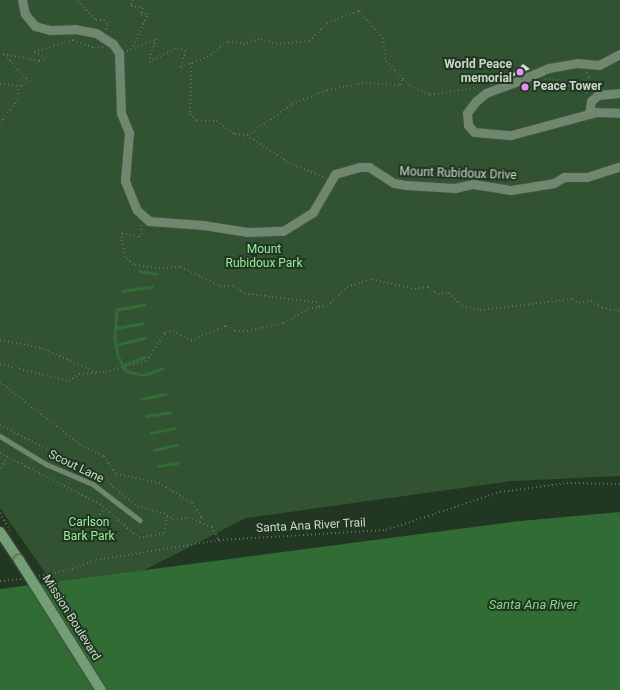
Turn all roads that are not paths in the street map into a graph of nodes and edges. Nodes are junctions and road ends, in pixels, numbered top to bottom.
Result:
1 (22, 0) edge
2 (620, 54) edge
3 (620, 93) edge
4 (620, 113) edge
5 (589, 114) junction
6 (620, 166) edge
7 (0, 436) edge
8 (140, 520) dead end
9 (0, 532) edge
10 (101, 690) edge

1 - 6 street, Mount Rubidoux Drive
2 - 5 street
3 - 5 street
4 - 5 street
7 - 8 lane, Scout Lane
9 - 10 main road, Mission Boulevard, bridge

